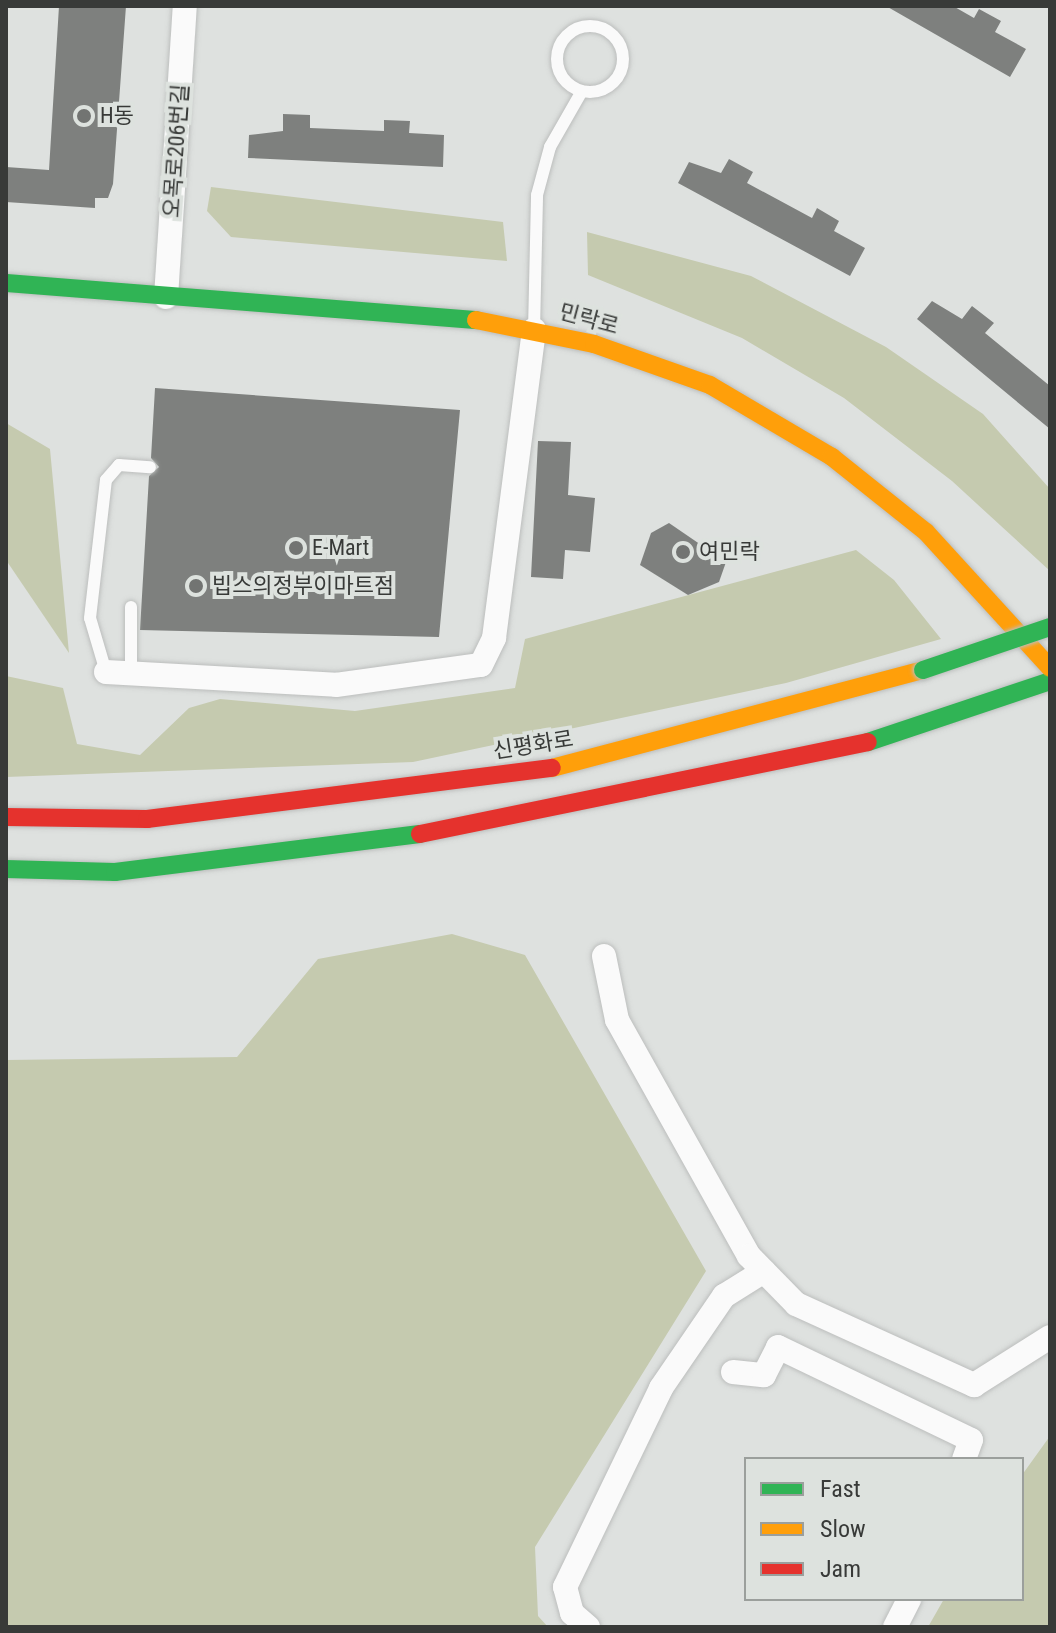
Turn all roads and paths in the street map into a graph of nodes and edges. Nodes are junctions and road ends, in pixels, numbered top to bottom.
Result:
1 (185, 6) edge
2 (582, 91) junction
3 (6, 283) edge
4 (166, 297) junction
5 (534, 330) junction
6 (150, 467) dead end
7 (131, 607) dead end
8 (1050, 627) edge
9 (1050, 668) edge
10 (106, 672) joint
11 (131, 673) junction
12 (1050, 681) edge
13 (6, 817) edge
14 (6, 869) edge
15 (604, 956) dead end
16 (764, 1271) junction
17 (1050, 1337) edge
18 (733, 1372) dead end
19 (965, 1457) edge
20 (908, 1601) edge
21 (588, 1627) edge
22 (895, 1627) edge

1 - 4 street, 오목로206번길
2 - 2 lane
2 - 5 lane
3 - 4 main road, 민락로
4 - 5 main road, 민락로
5 - 9 main road, 민락로
5 - 11 street
6 - 10 lane
7 - 11 lane
8 - 13 main road, 신평화로, bridge
10 - 11 street
12 - 14 main road
15 - 16 street
16 - 17 street
16 - 21 street
18 - 19 street
20 - 22 street

